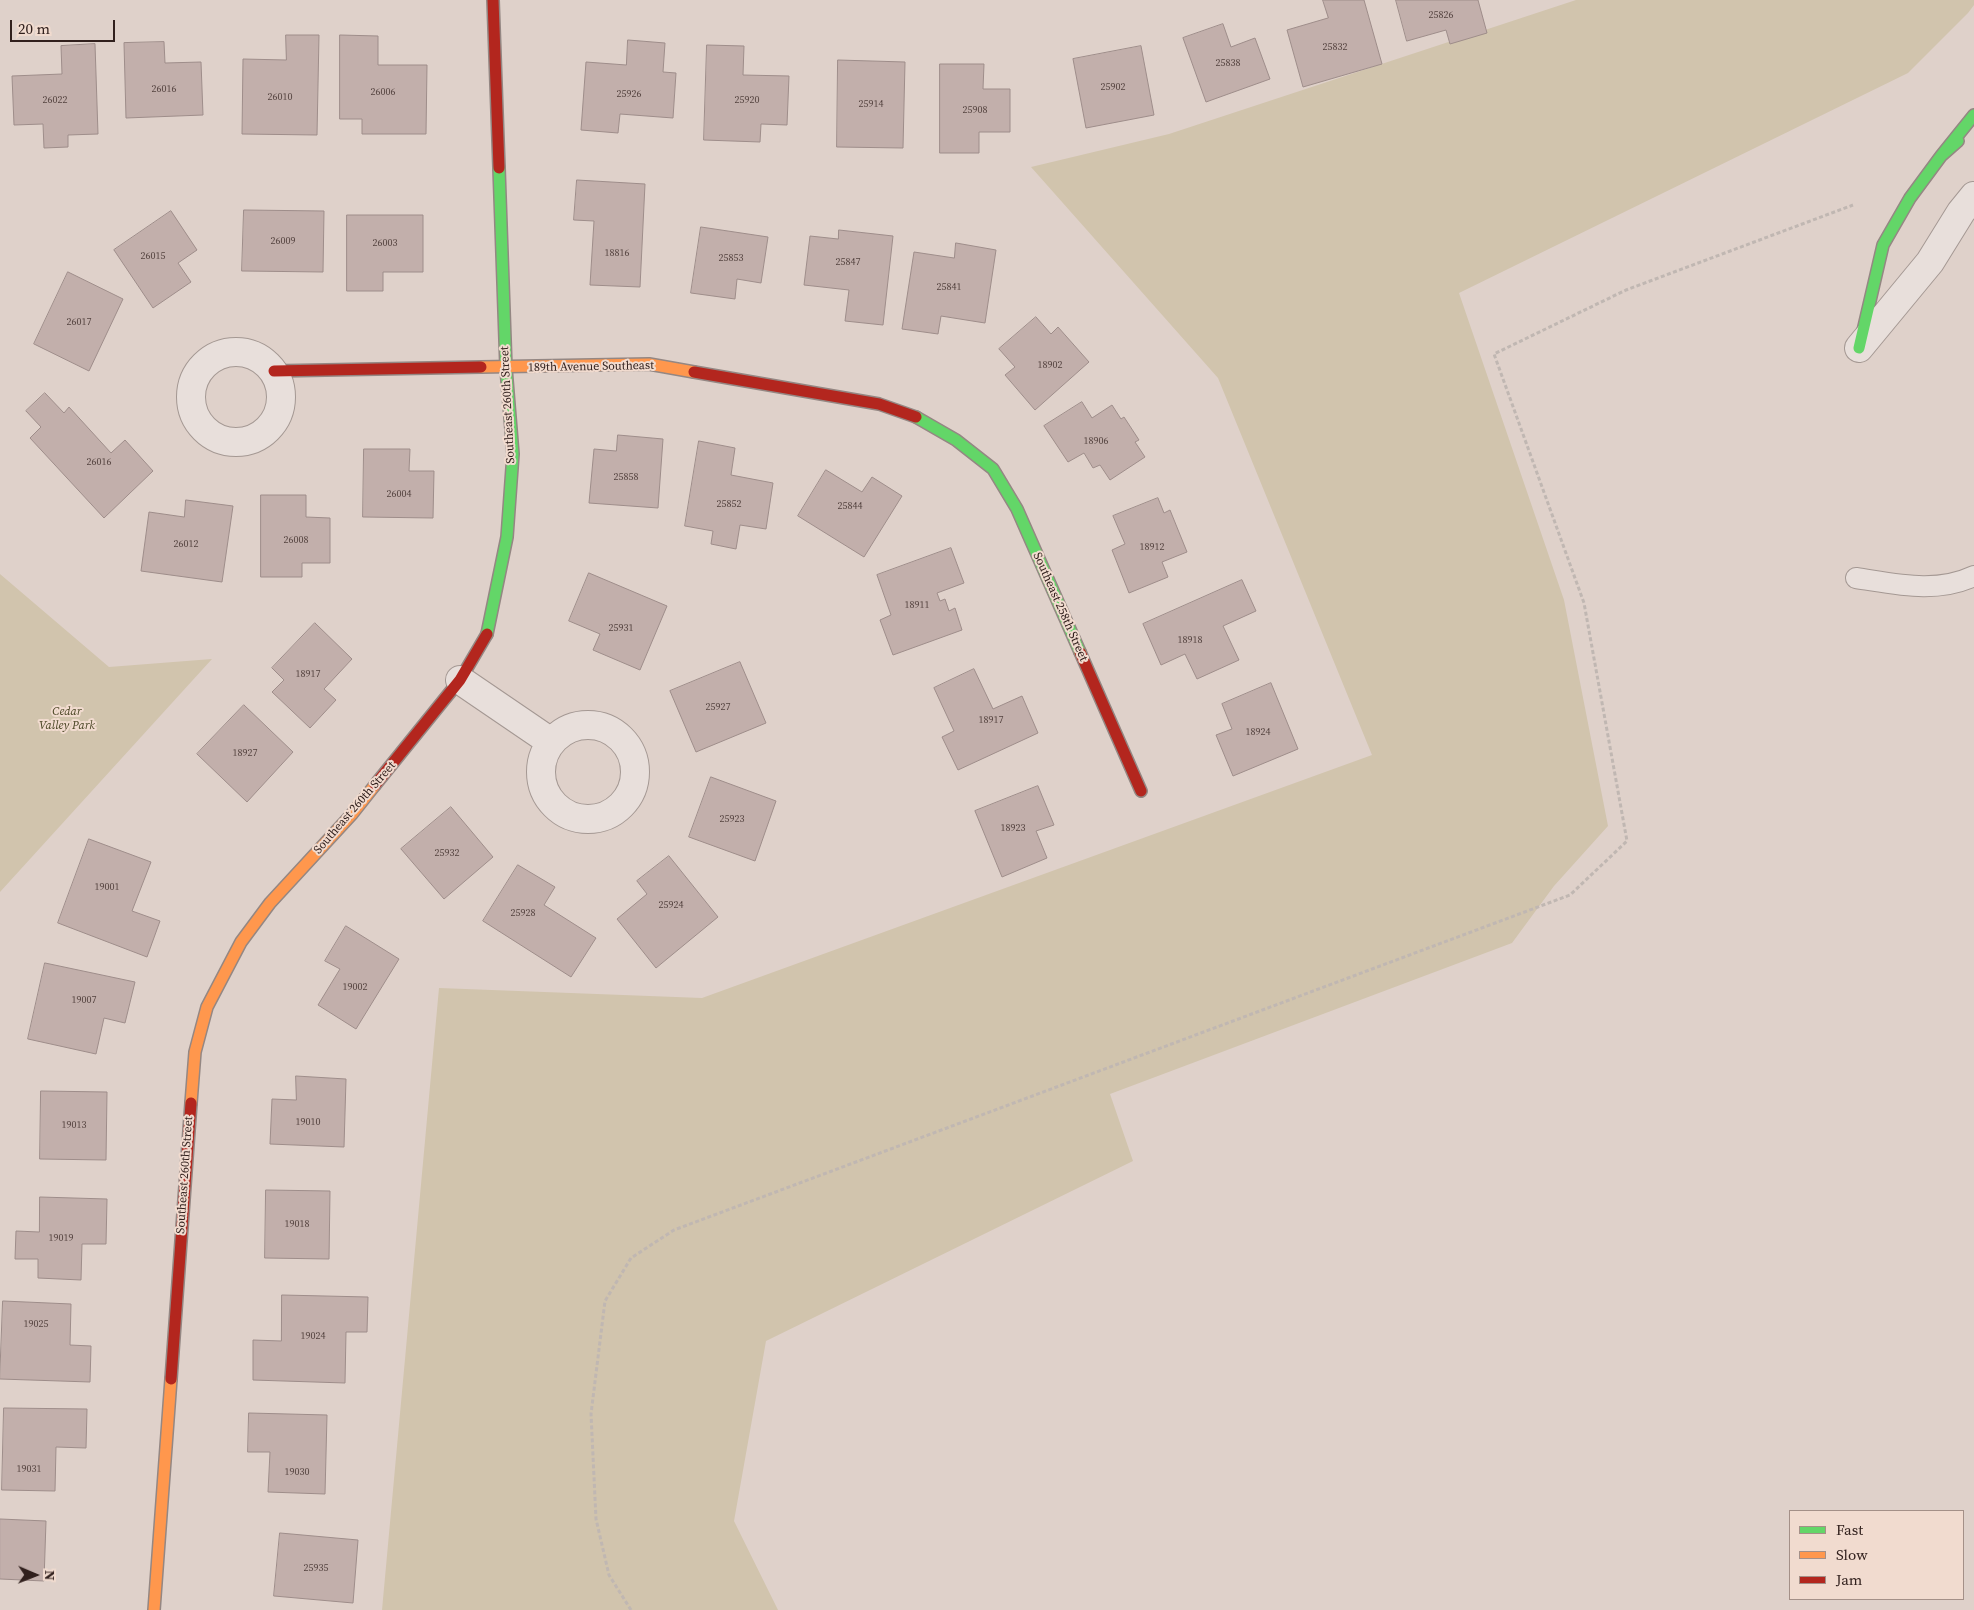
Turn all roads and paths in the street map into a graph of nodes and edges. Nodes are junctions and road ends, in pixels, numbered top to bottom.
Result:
1 (493, 0) edge
2 (1974, 115) edge
3 (1974, 127) edge
4 (1941, 156) junction
5 (1974, 196) edge
6 (1853, 205) dead end
7 (1859, 348) joint
8 (506, 368) junction
9 (274, 372) dead end
10 (956, 440) joint
11 (1974, 576) edge
12 (1856, 578) dead end
13 (460, 680) junction
14 (551, 742) dead end
15 (1141, 791) dead end
16 (154, 1610) edge
17 (631, 1610) edge

1 - 8 main road, Southeast 260th Street
2 - 4 main road
3 - 4 main road
4 - 7 main road
5 - 7 street
6 - 17 path
8 - 9 main road, 189th Avenue Southeast
8 - 10 main road, 189th Avenue Southeast
8 - 13 main road, Southeast 260th Street
10 - 15 main road, Southeast 258th Street
11 - 12 lane
13 - 14 street
13 - 16 main road, Southeast 260th Street

